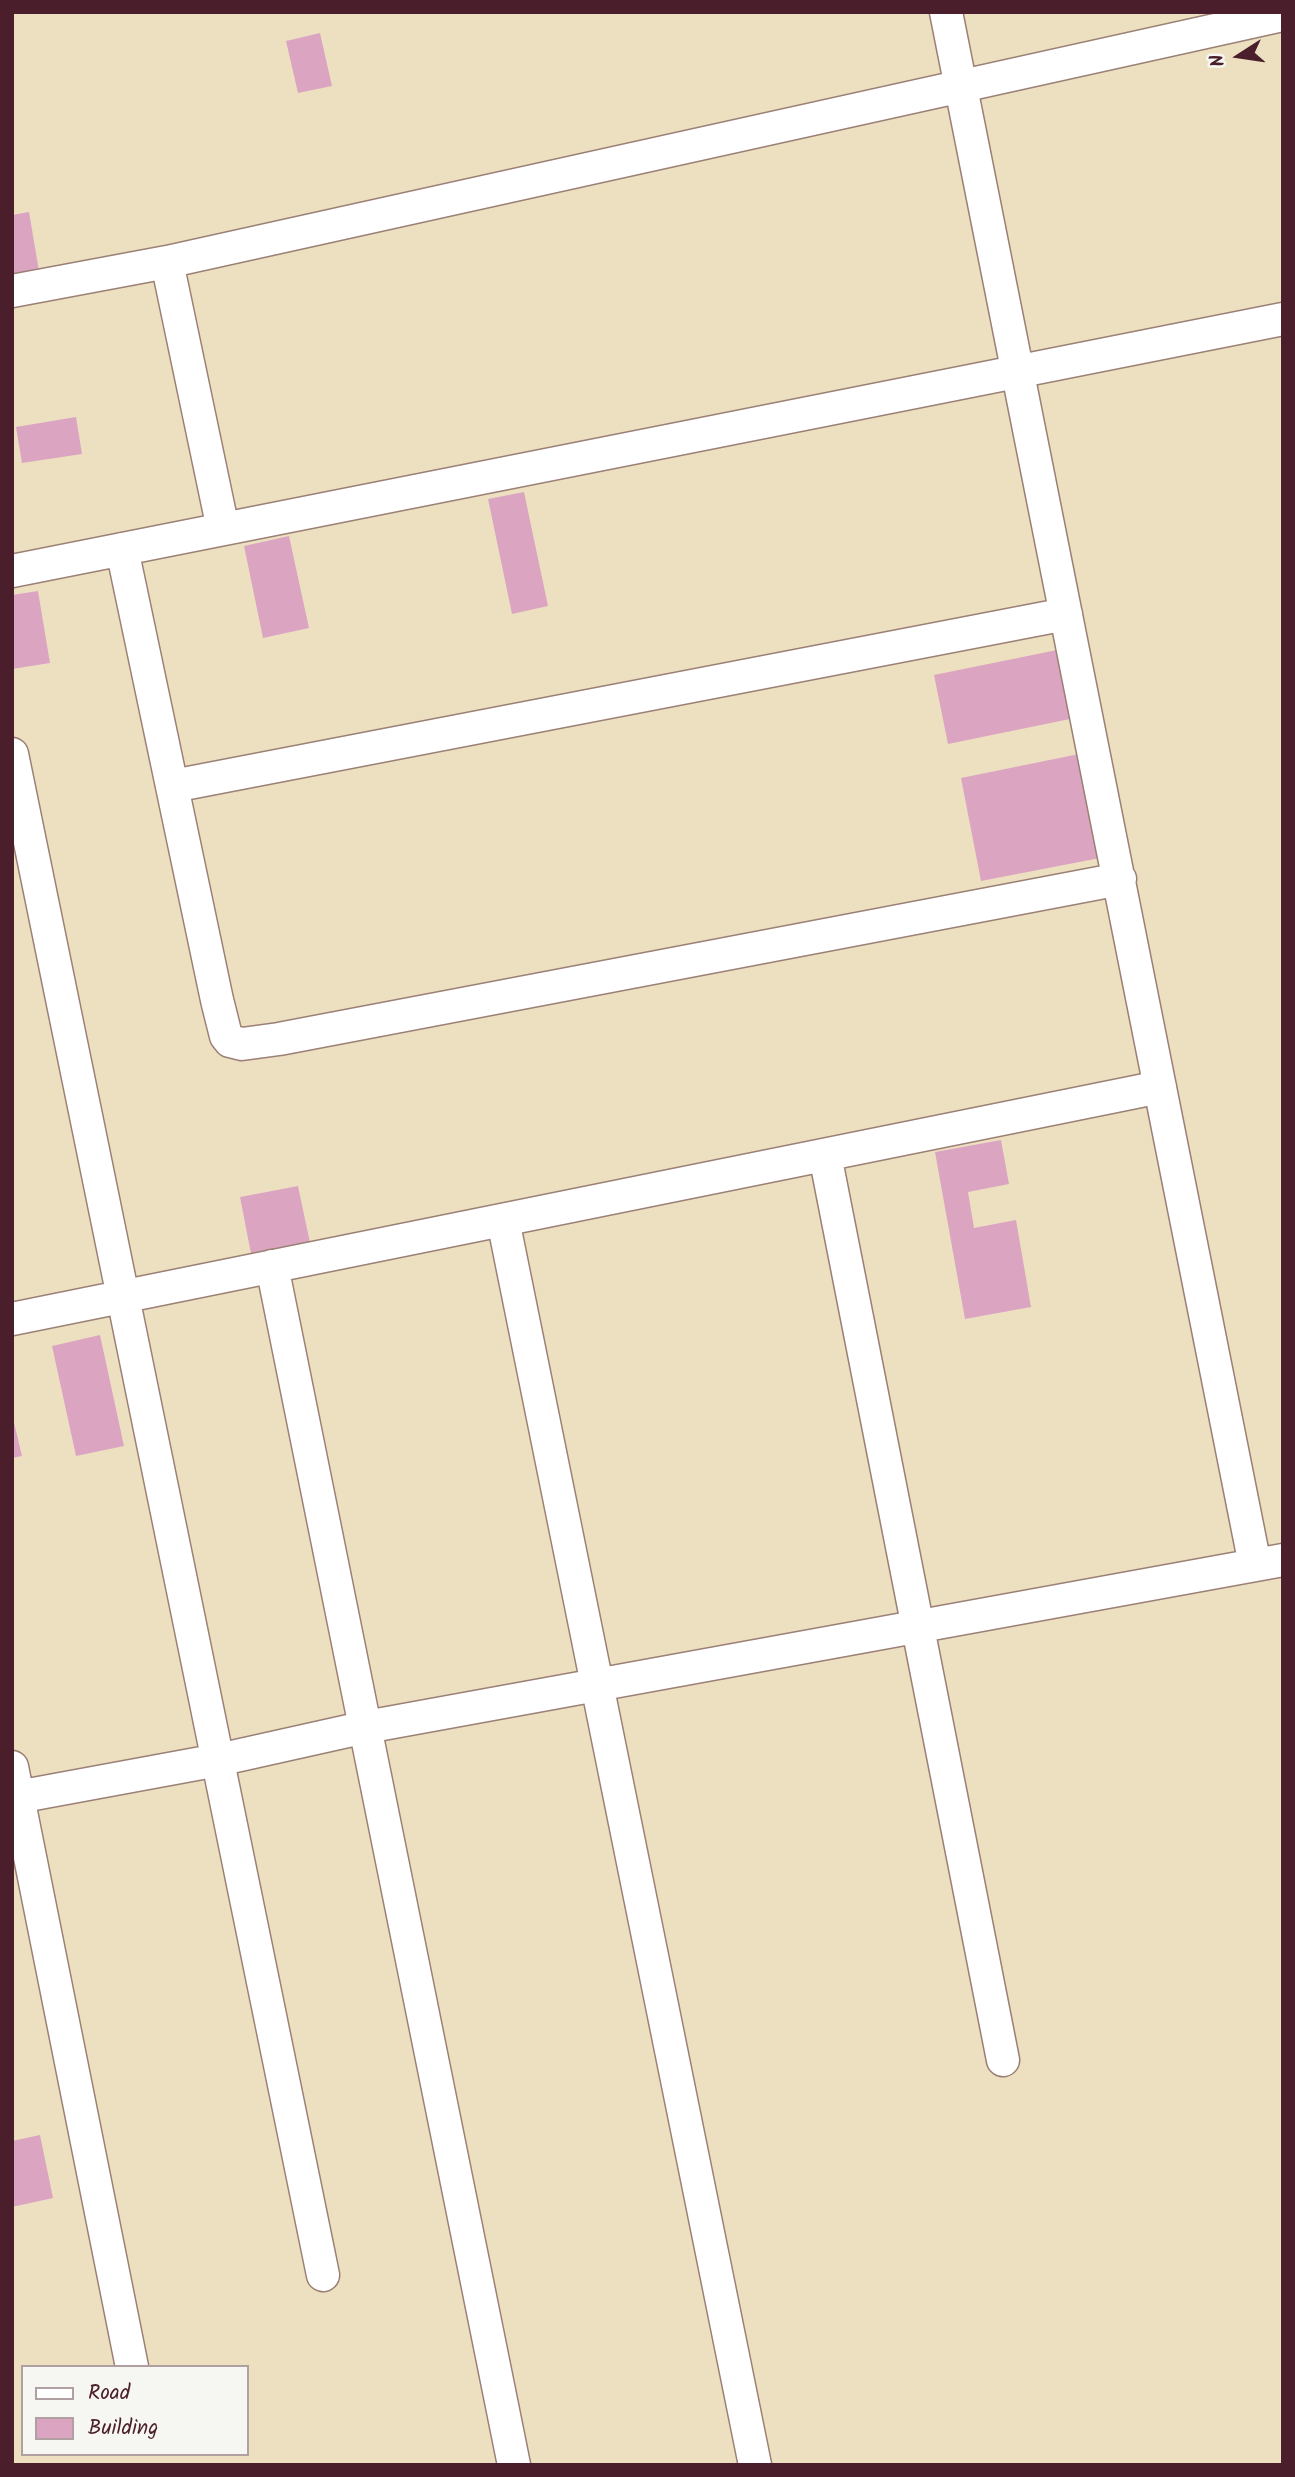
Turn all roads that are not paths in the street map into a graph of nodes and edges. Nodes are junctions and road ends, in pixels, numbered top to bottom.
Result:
1 (946, 12) edge
2 (1283, 15) edge
3 (959, 84) junction
4 (167, 262) junction
5 (12, 290) edge
6 (1283, 319) edge
7 (1019, 373) junction
8 (223, 529) junction
9 (122, 548) junction
10 (12, 570) edge
11 (1066, 614) junction
12 (12, 754) edge
13 (173, 786) junction
14 (1120, 879) junction
15 (1160, 1087) junction
16 (825, 1155) junction
17 (503, 1220) junction
18 (272, 1266) junction
19 (126, 1297) junction
20 (12, 1320) edge
21 (1269, 1562) edge
22 (918, 1627) junction
23 (596, 1686) junction
24 (366, 1727) junction
25 (218, 1760) junction
26 (14, 1788) edge
27 (1003, 2060) dead end
28 (323, 2275) dead end
29 (132, 2365) edge
30 (514, 2465) edge
31 (755, 2465) edge

1 - 3 street
2 - 3 street
3 - 4 street
3 - 7 street
4 - 5 street
4 - 8 street
6 - 7 street
7 - 8 street
7 - 11 street
8 - 9 street
9 - 10 street
9 - 13 street
11 - 13 street
11 - 14 street
12 - 19 street
13 - 14 street
14 - 15 street
15 - 16 street
15 - 21 street
16 - 17 street
16 - 22 street
17 - 18 street
17 - 23 street
18 - 19 street
18 - 24 street
19 - 20 street
19 - 25 street
21 - 22 street
22 - 23 street
22 - 27 street
23 - 24 street
23 - 31 street
24 - 25 street
24 - 30 street
25 - 26 street
25 - 28 street
26 - 29 street

